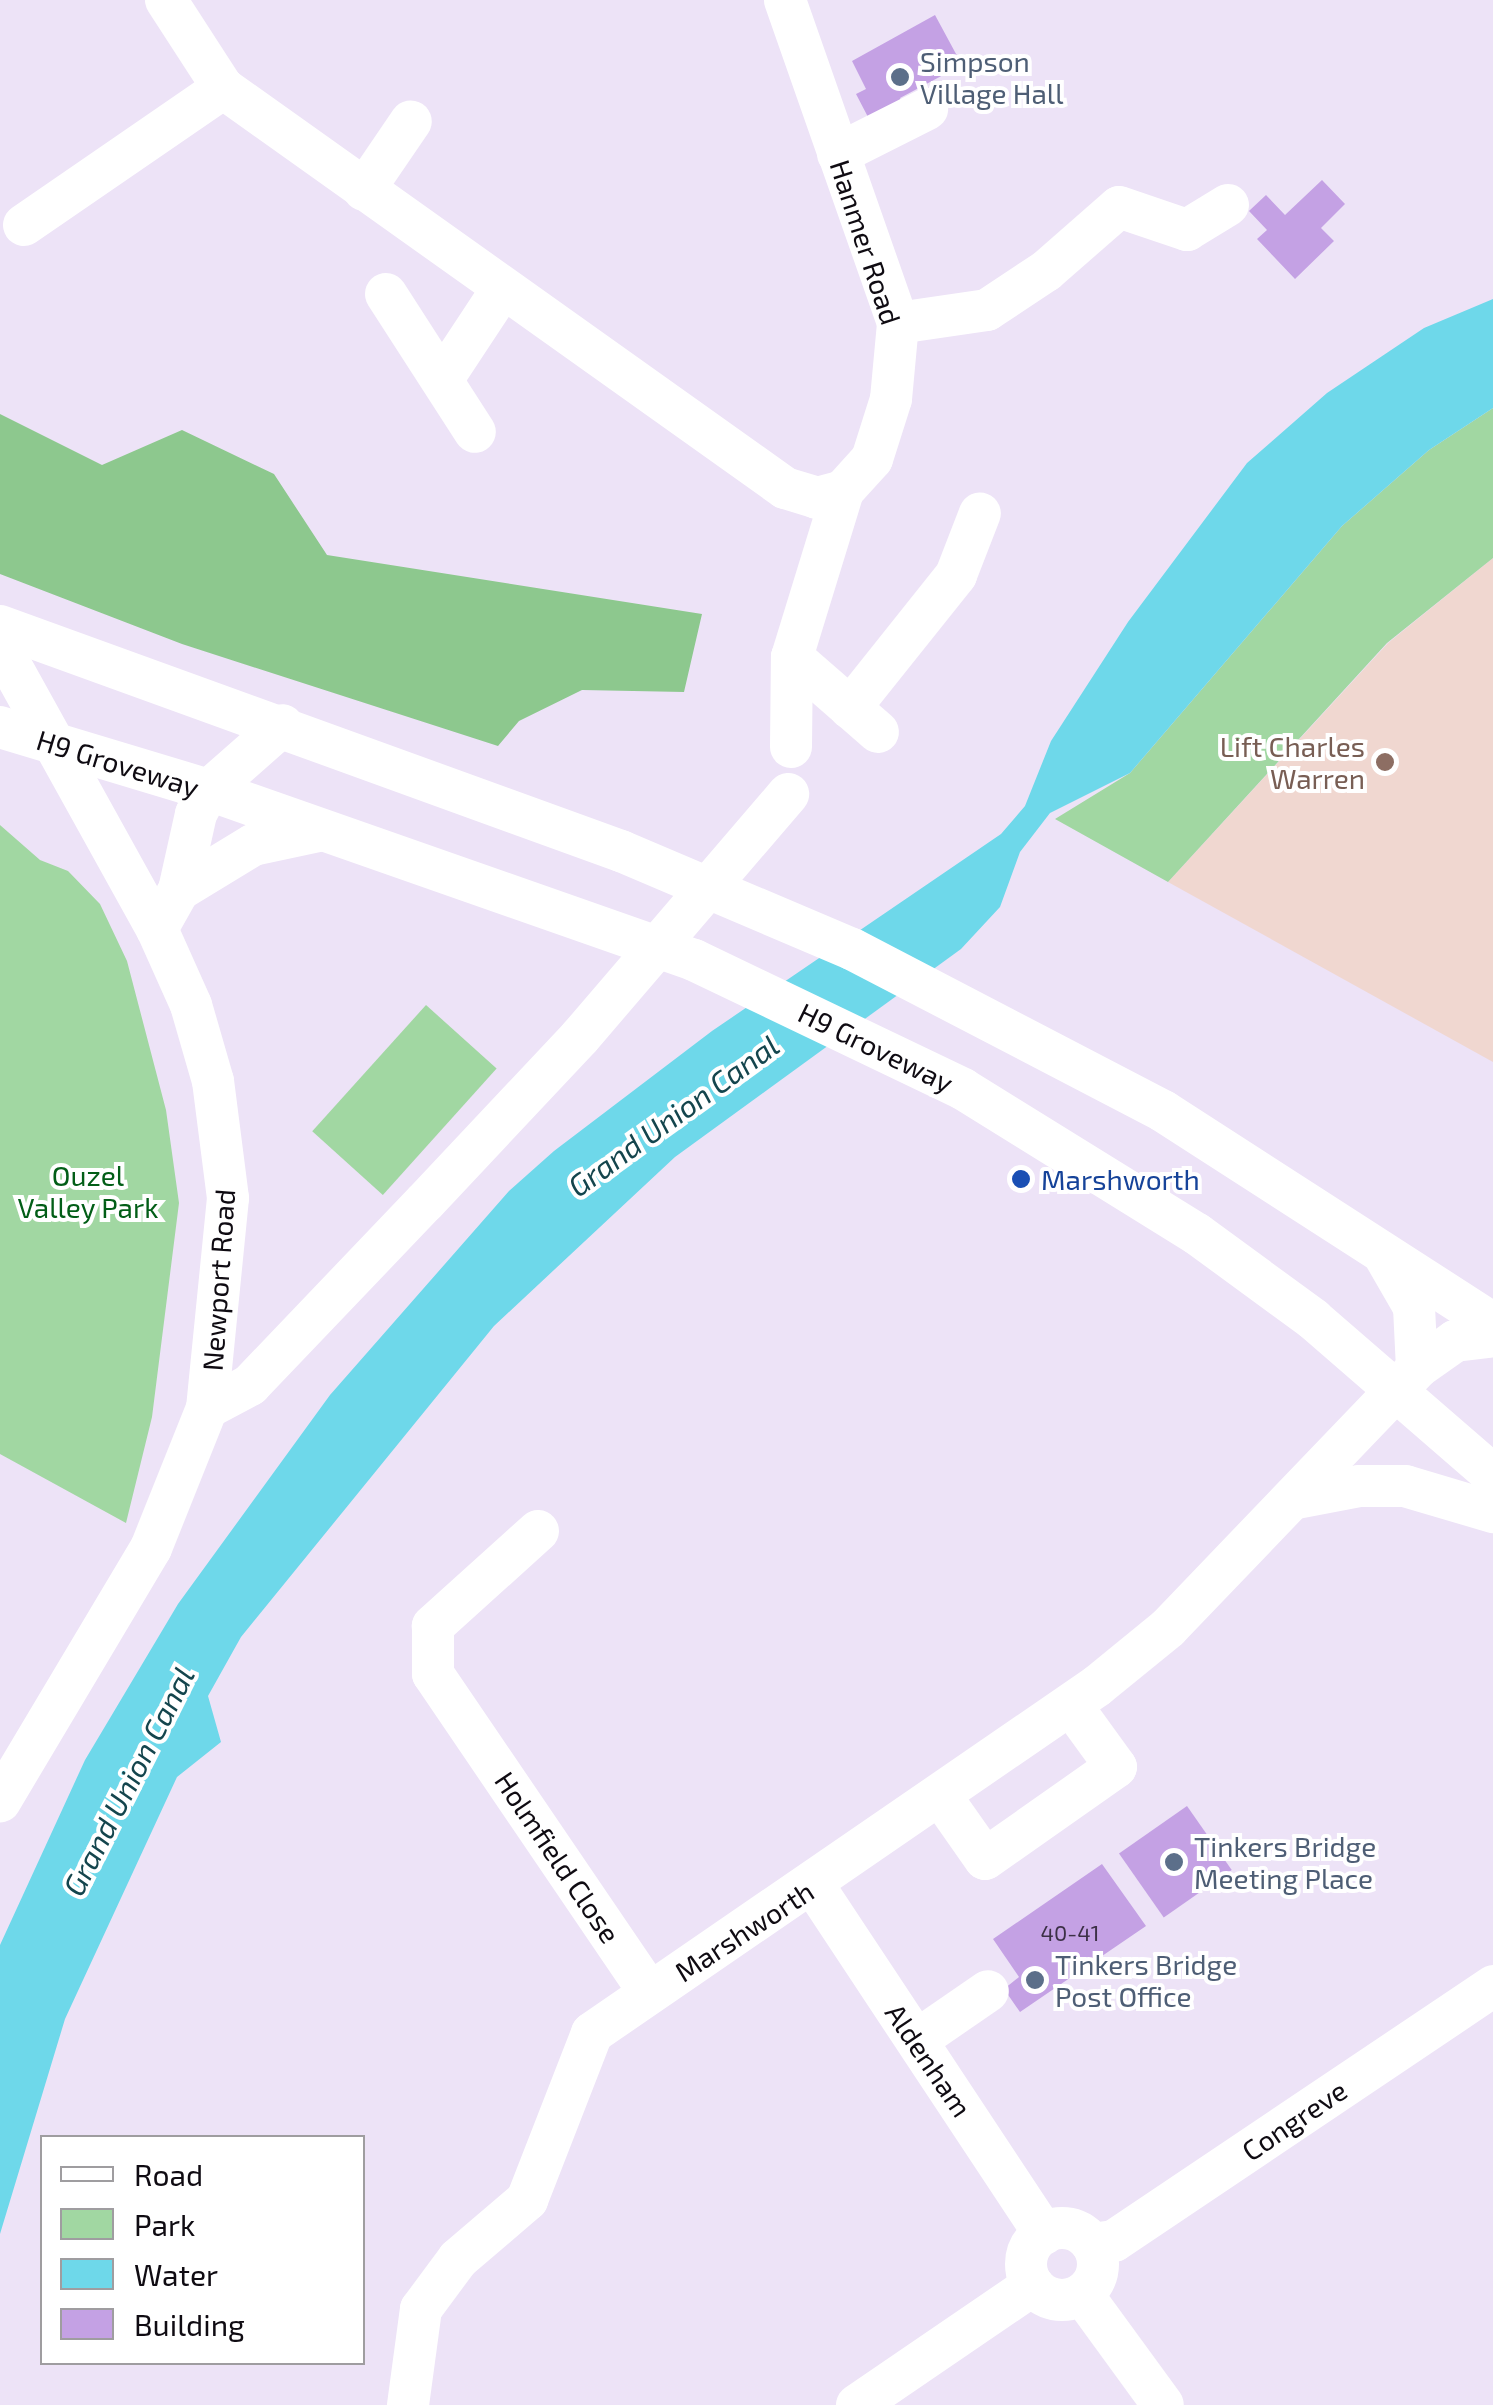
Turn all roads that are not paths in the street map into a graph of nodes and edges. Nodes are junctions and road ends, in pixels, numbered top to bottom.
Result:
1 (166, 0) edge
2 (785, 0) edge
3 (223, 88) junction
4 (927, 110) dead end
5 (411, 121) dead end
6 (838, 154) junction
7 (364, 190) junction
8 (1228, 205) dead end
9 (24, 226) dead end
10 (502, 288) junction
11 (386, 294) dead end
12 (898, 323) junction
13 (442, 380) junction
14 (475, 432) dead end
15 (843, 491) junction
16 (980, 513) dead end
17 (0, 626) edge
18 (0, 646) edge
19 (792, 657) junction
20 (282, 726) junction
21 (0, 727) edge
22 (52, 745) junction
23 (791, 747) dead end
24 (210, 790) junction
25 (788, 794) dead end
26 (320, 831) junction
27 (179, 890) junction
28 (157, 929) junction
29 (1379, 1246) junction
30 (1493, 1324) edge
31 (1493, 1336) edge
32 (1406, 1379) junction
33 (207, 1408) junction
34 (1480, 1486) edge
35 (1296, 1498) junction
36 (538, 1531) dead end
37 (1071, 1705) junction
38 (940, 1796) junction
39 (0, 1801) edge
40 (814, 1886) junction
41 (1493, 1986) edge
42 (988, 1990) dead end
43 (650, 1992) junction
44 (916, 2040) junction
45 (1044, 2234) junction
46 (1092, 2244) junction
47 (1033, 2285) junction
48 (1082, 2294) junction
49 (408, 2405) edge
50 (857, 2405) edge
51 (1162, 2405) edge

1 - 3 street
2 - 6 street, Hanmer Road
3 - 7 street
3 - 9 street
4 - 6 street
5 - 7 street
6 - 12 street, Hanmer Road
7 - 10 street
8 - 12 street
10 - 13 street
10 - 15 street
11 - 13 street
12 - 15 street, Hanmer Road
13 - 14 street
15 - 19 street, Hanmer Road
16 - 19 street
17 - 20 street
18 - 22 street, Newport Road
19 - 23 street, Hanmer Road
20 - 24 street
20 - 29 street
21 - 22 street, H9 Groveway
22 - 24 street, H9 Groveway
22 - 28 street, Newport Road
24 - 26 street, H9 Groveway
24 - 27 street
25 - 33 street
26 - 27 street
26 - 32 street, H9 Groveway
27 - 28 street
28 - 33 street, Newport Road
29 - 30 street
29 - 32 street
31 - 32 street, Marshworth
32 - 34 street, H9 Groveway
32 - 35 street, Marshworth
33 - 39 street, Newport Road
34 - 35 street
35 - 37 street, Marshworth
36 - 43 street, Holmfield Close
37 - 38 street, Marshworth
37 - 38 street
38 - 40 street, Marshworth
40 - 43 street, Marshworth
40 - 44 street, Aldenham
41 - 46 street, Congreve
42 - 44 street
43 - 49 street, Marshworth
44 - 45 street, Aldenham
45 - 46 street
45 - 47 street
46 - 48 street
47 - 48 street
47 - 50 street
48 - 51 street

